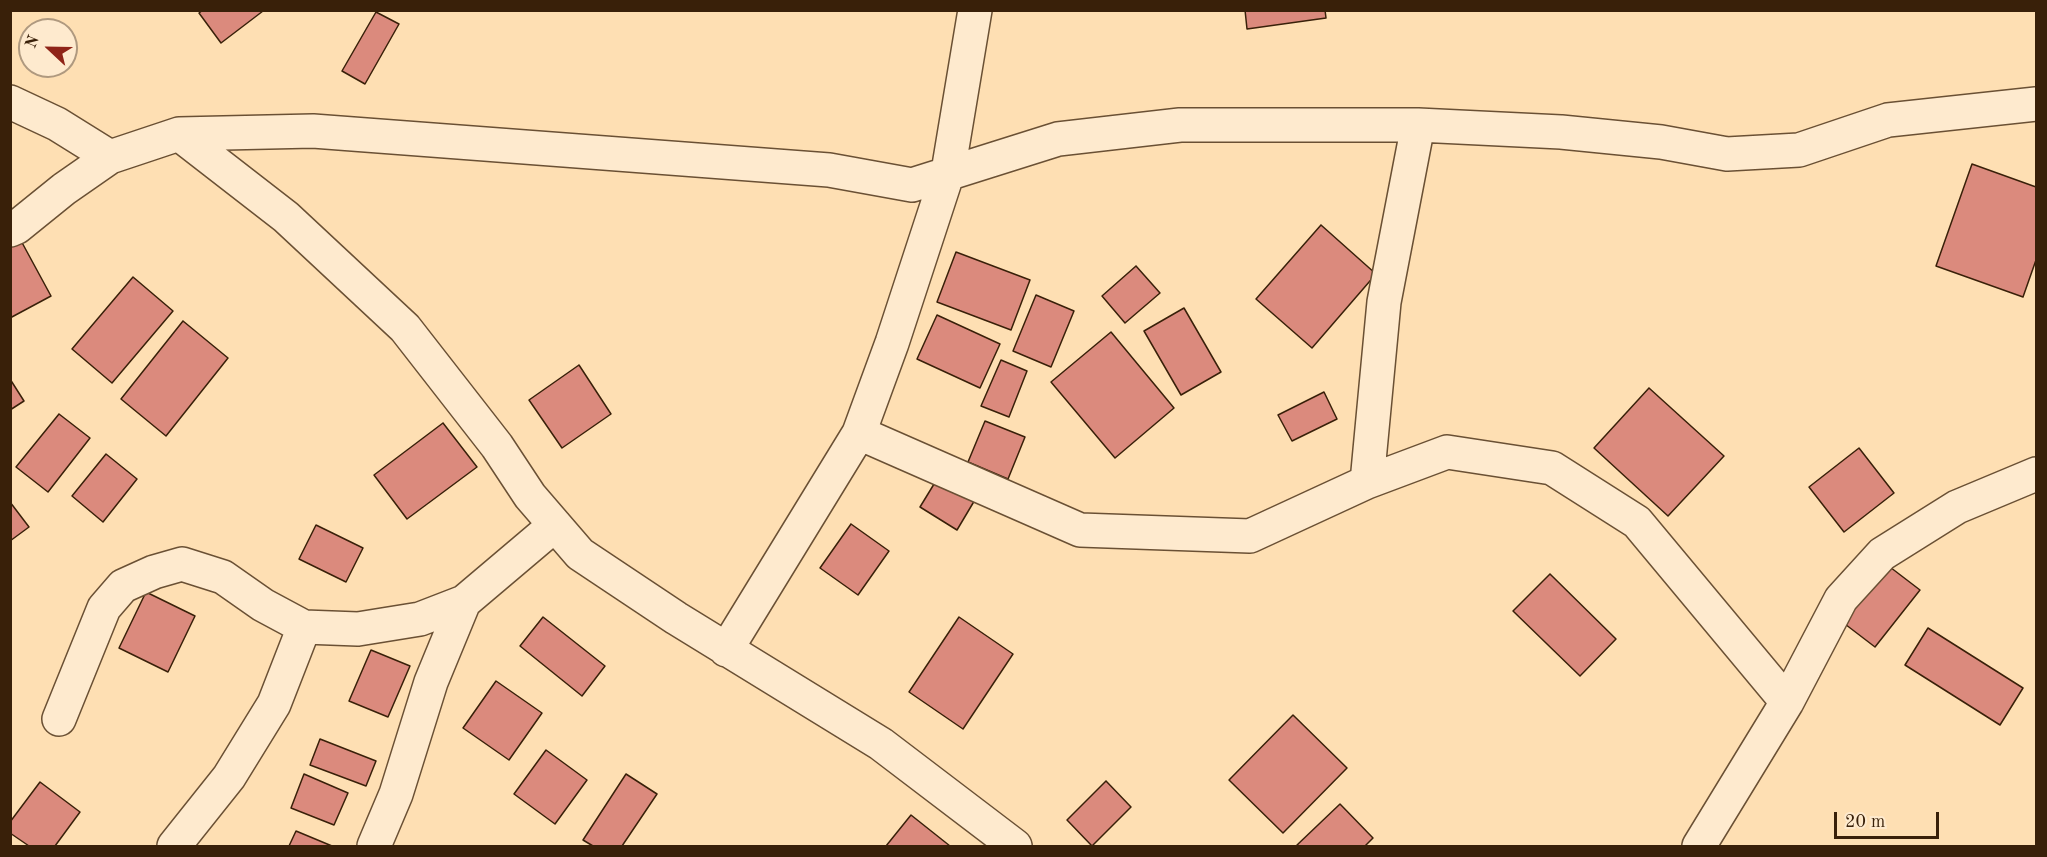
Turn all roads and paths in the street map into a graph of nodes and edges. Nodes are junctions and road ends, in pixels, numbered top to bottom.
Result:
1 (975, 10) edge
2 (10, 102) edge
3 (2037, 104) edge
4 (1418, 125) junction
5 (179, 134) junction
6 (110, 157) junction
7 (948, 172) junction
8 (10, 230) edge
9 (859, 433) junction
10 (2037, 474) edge
11 (1367, 482) junction
12 (555, 525) junction
13 (464, 602) junction
14 (304, 627) junction
15 (726, 650) junction
16 (1787, 702) junction
17 (59, 719) dead end
18 (174, 846) edge
19 (374, 846) edge
20 (1015, 846) edge
21 (1699, 846) edge

1 - 7 street
2 - 6 street
3 - 4 street
4 - 7 street
4 - 11 street
5 - 6 street
5 - 7 street
5 - 12 street
6 - 8 street
7 - 9 street
9 - 11 street
9 - 15 street
10 - 16 street
11 - 16 street
12 - 13 street
12 - 15 street
13 - 14 street
13 - 19 street
14 - 17 street
14 - 18 street
15 - 20 street
16 - 21 street

